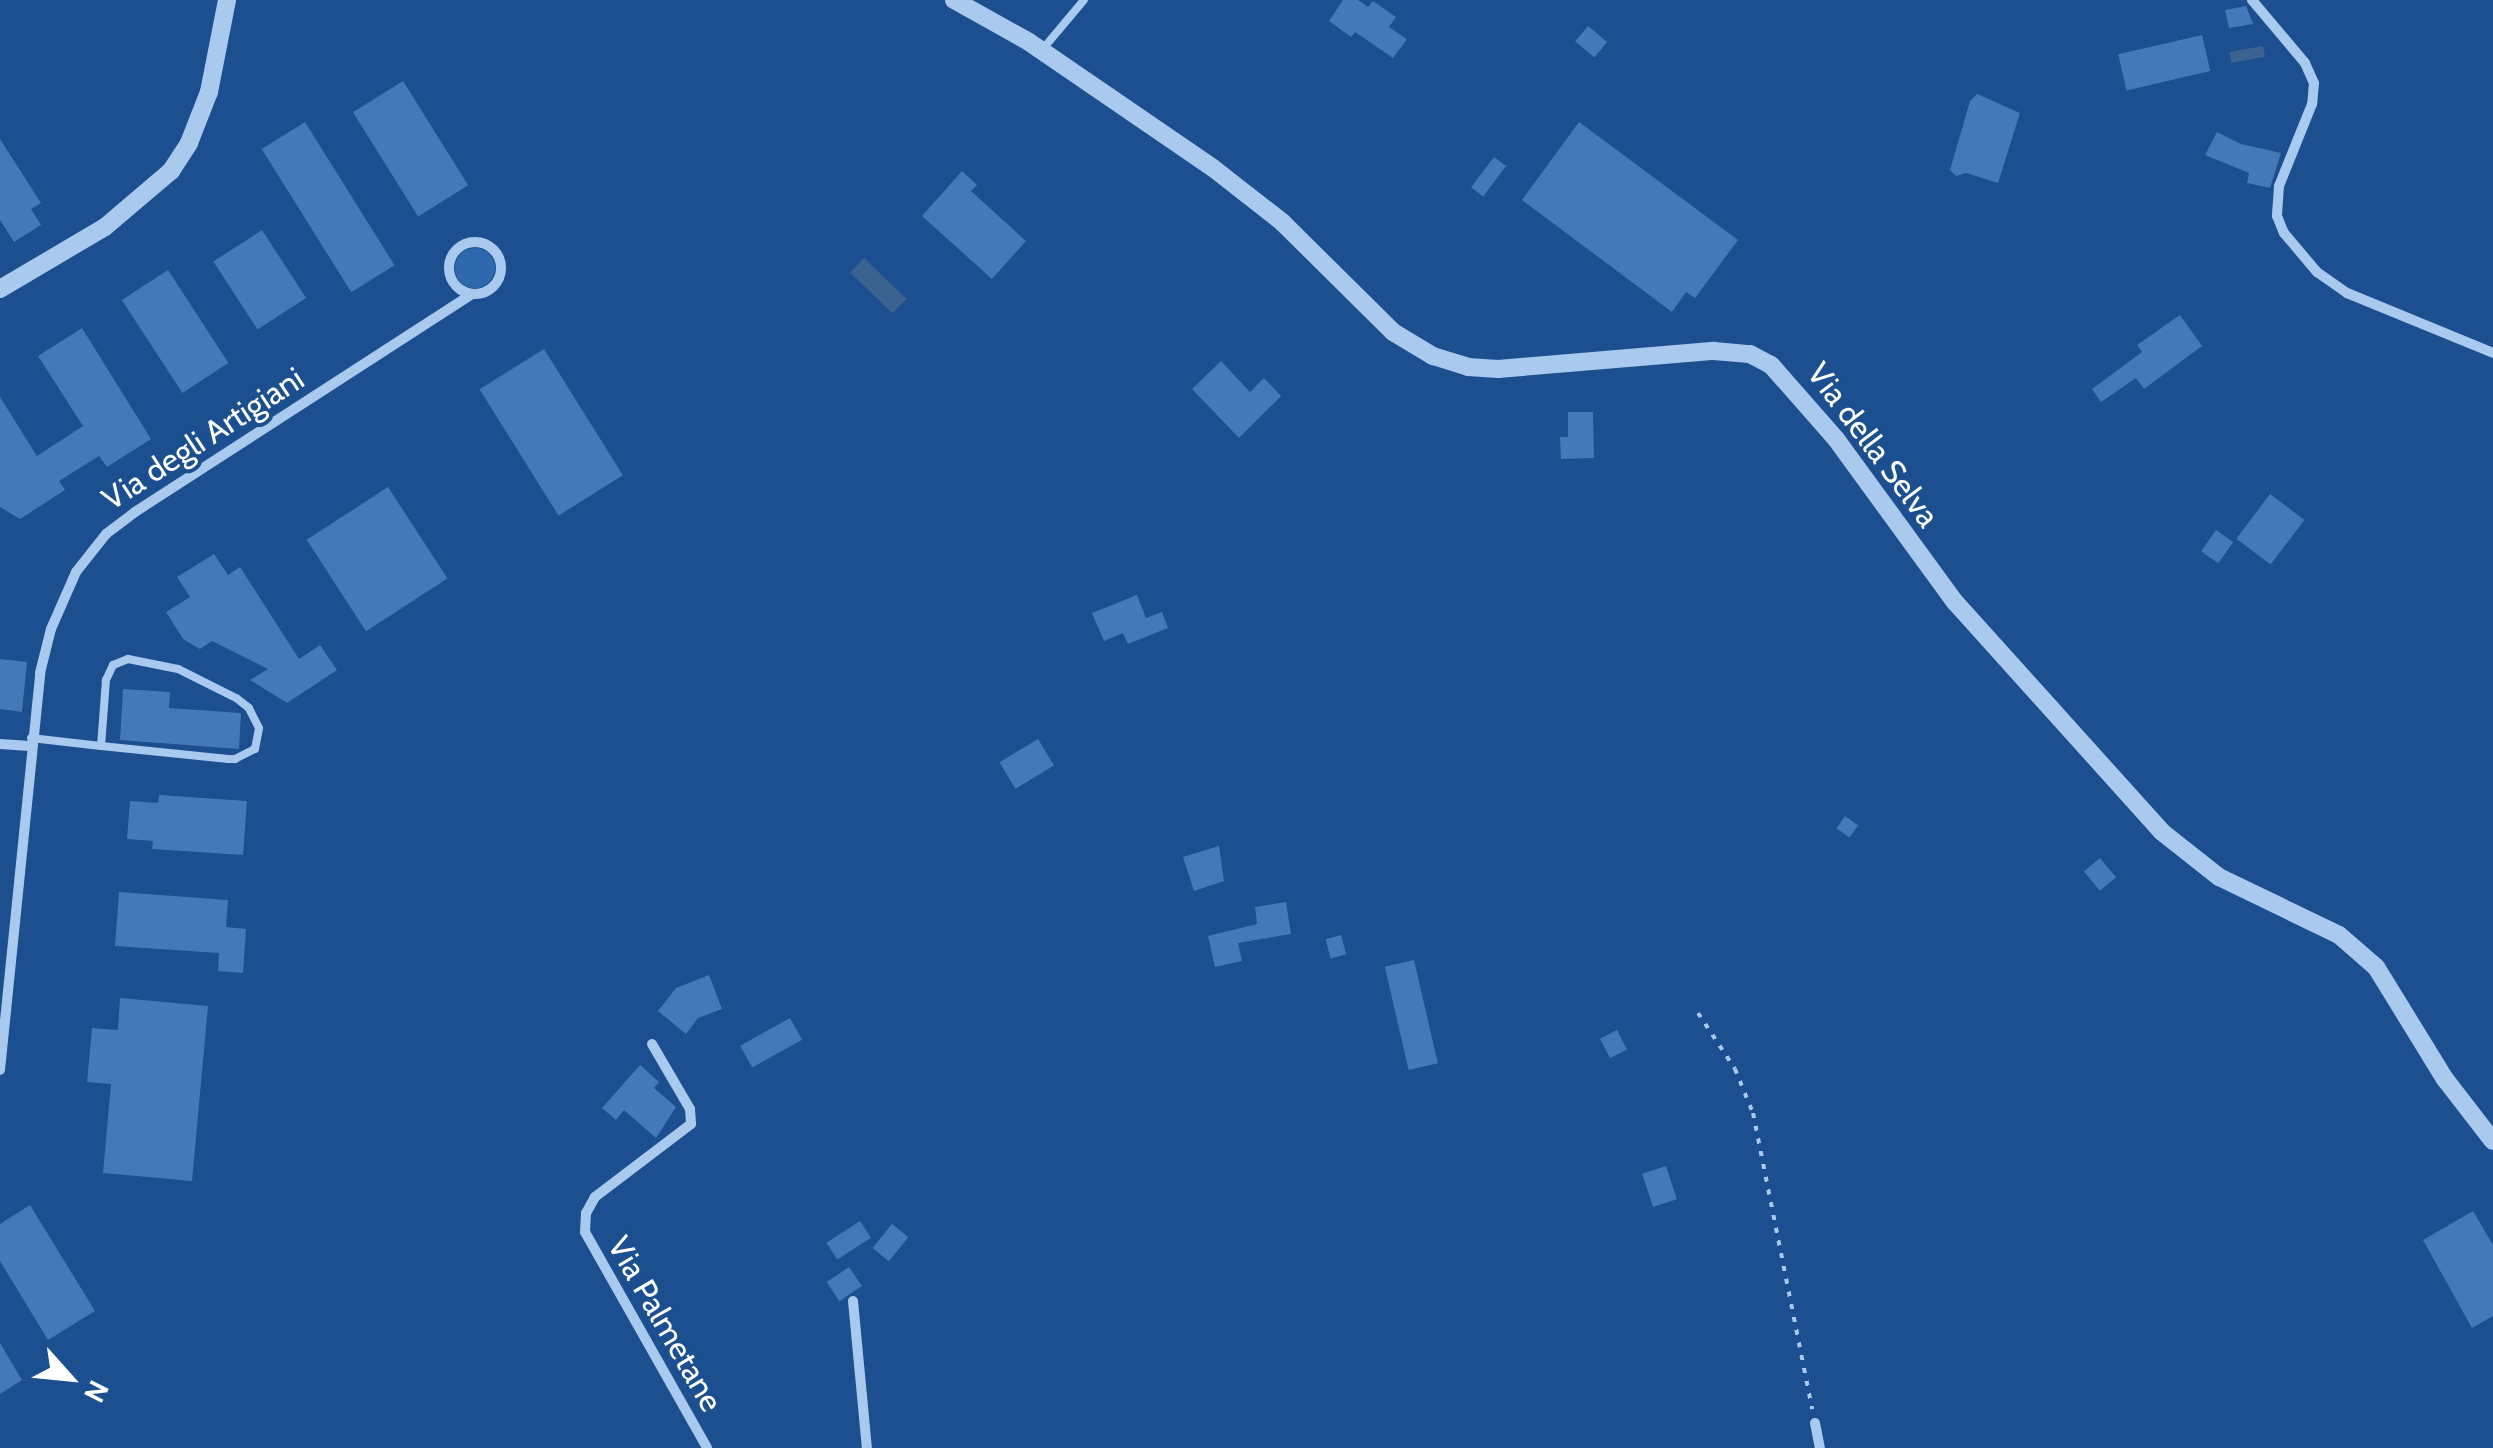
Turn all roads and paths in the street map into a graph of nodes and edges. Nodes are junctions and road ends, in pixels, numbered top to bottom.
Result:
1 (227, 0) edge
2 (954, 0) edge
3 (1084, 0) edge
4 (2252, 0) edge
5 (1042, 50) junction
6 (0, 289) edge
7 (472, 294) junction
8 (2493, 354) edge
9 (30, 742) junction
10 (0, 744) edge
11 (101, 746) junction
12 (1698, 1014) dead end
13 (652, 1044) dead end
14 (0, 1070) edge
15 (2493, 1142) edge
16 (853, 1301) dead end
17 (1814, 1423) joint
18 (707, 1448) edge
19 (867, 1448) edge
20 (1820, 1448) edge

1 - 6 street
2 - 5 street, Via della Selva
3 - 5 lane
4 - 8 street
5 - 15 street, Via della Selva
7 - 7 street, Via degli Artigiani
7 - 9 street, Via degli Artigiani
9 - 10 street
9 - 11 lane
9 - 14 street, Via degli Artigiani
11 - 11 lane
12 - 17 path
13 - 18 street, Via Palmetane
16 - 19 street
17 - 20 street

